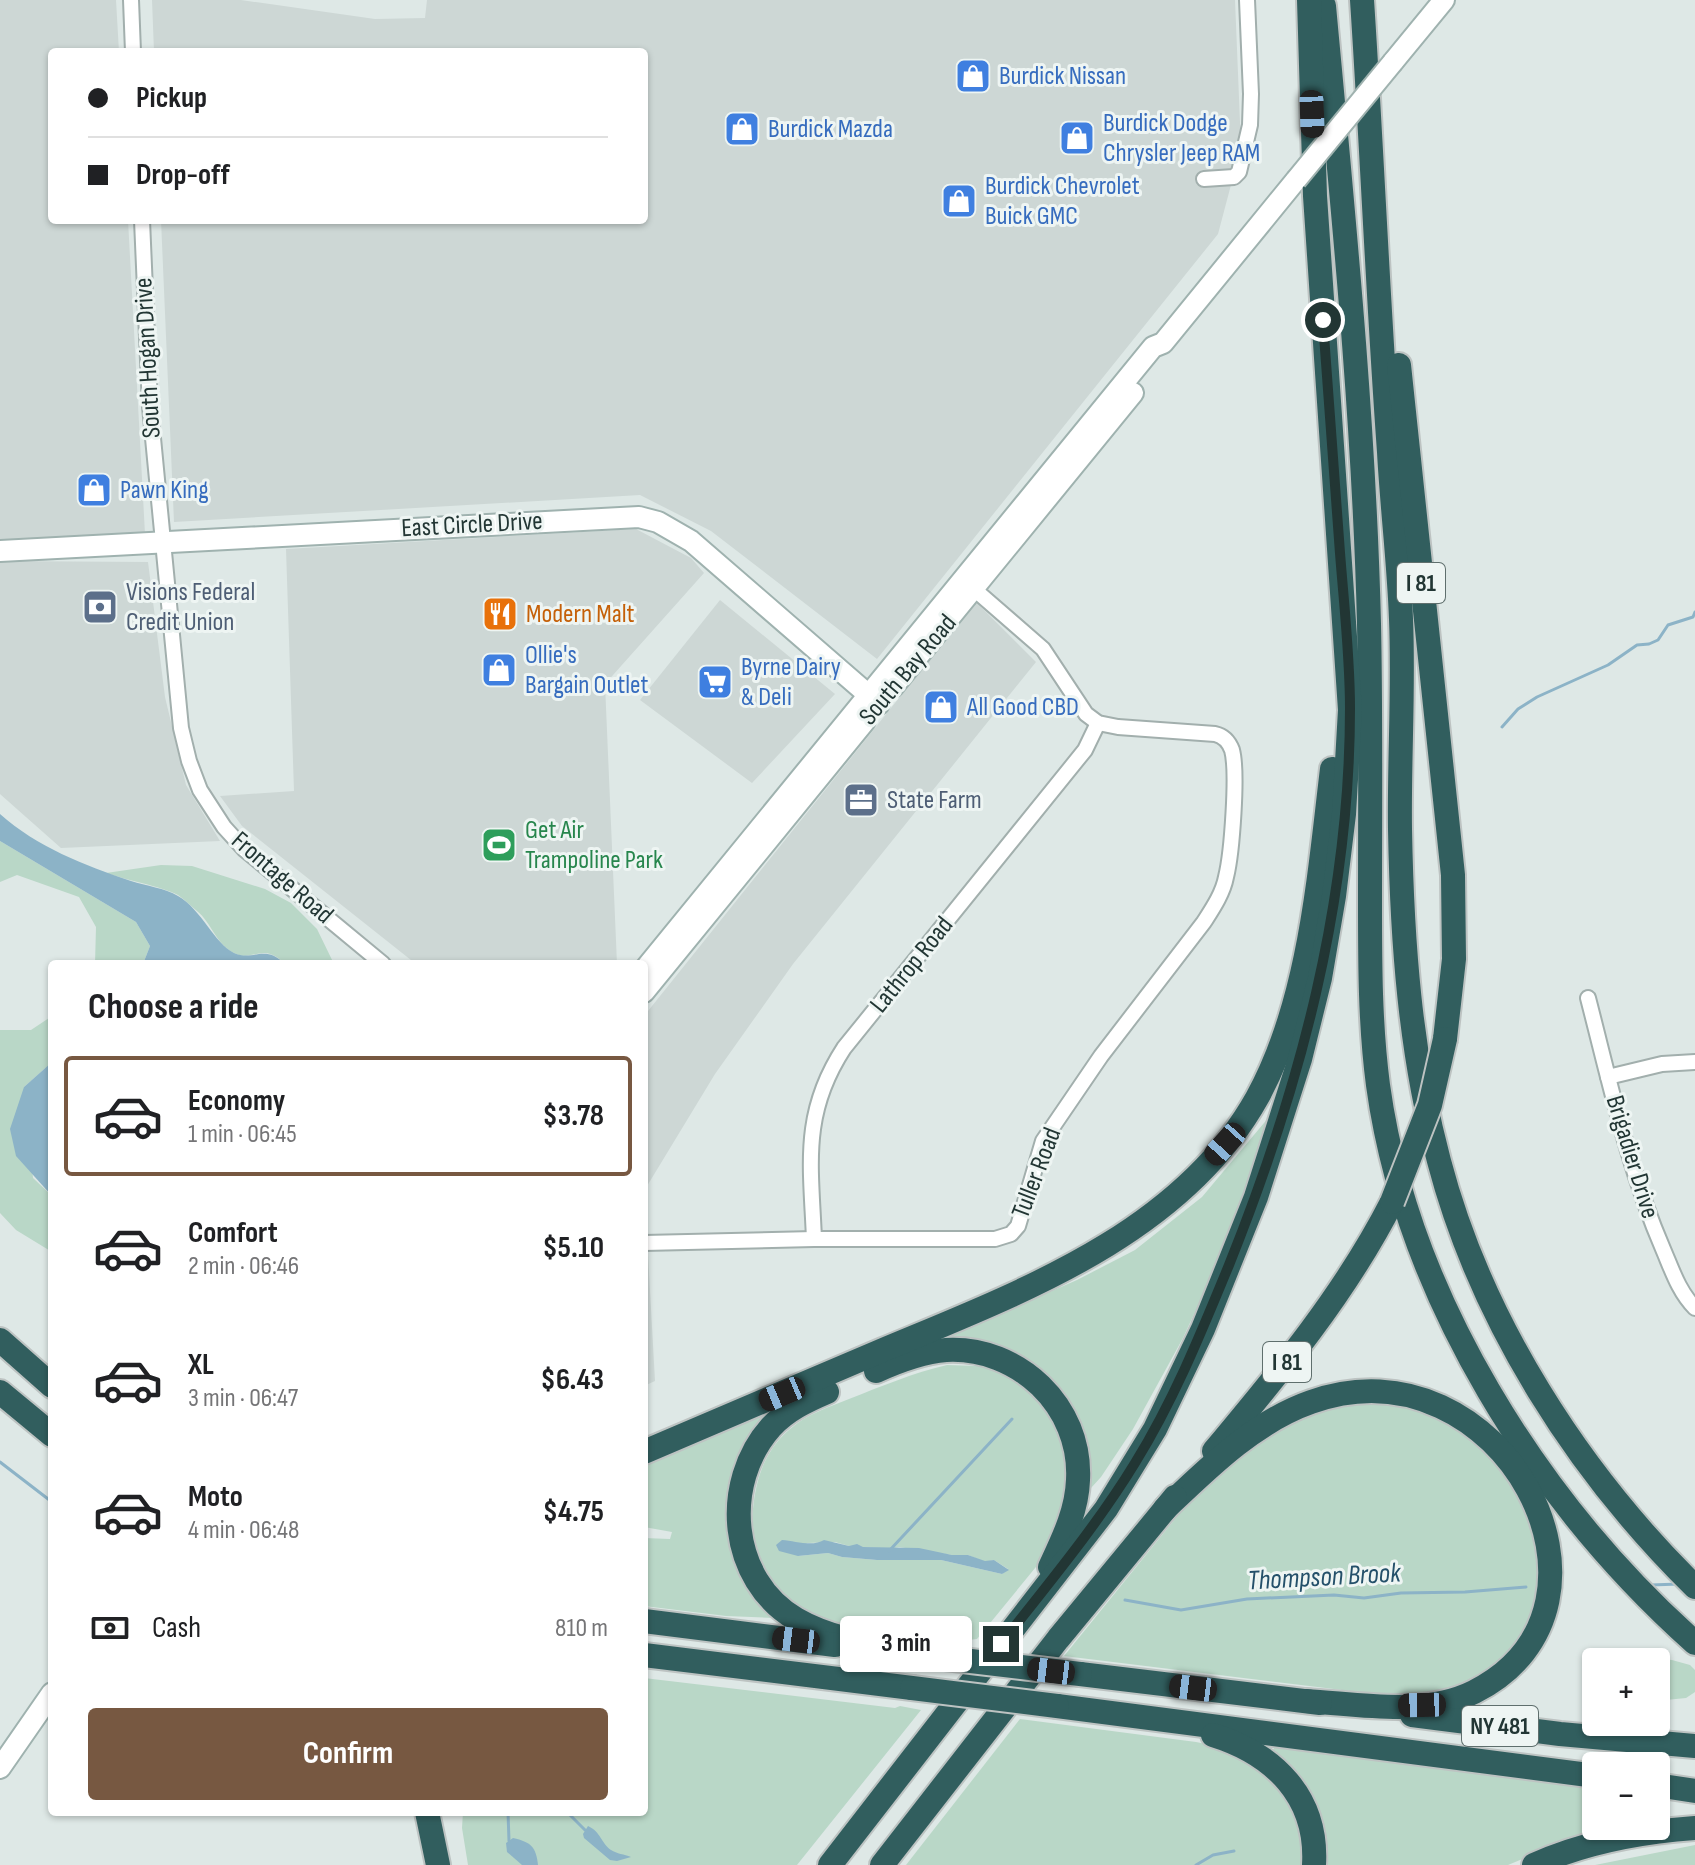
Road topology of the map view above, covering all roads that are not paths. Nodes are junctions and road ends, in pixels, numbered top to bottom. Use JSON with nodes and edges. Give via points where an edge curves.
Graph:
{"nodes":[{"id":1,"x":131,"y":0,"type":"edge"},
{"id":2,"x":1247,"y":0,"type":"edge"},
{"id":3,"x":1309,"y":0,"type":"edge"},
{"id":4,"x":1323,"y":0,"type":"edge"},
{"id":5,"x":1362,"y":0,"type":"edge"},
{"id":6,"x":1444,"y":0,"type":"edge"},
{"id":7,"x":133,"y":48,"type":"edge"},
{"id":8,"x":1370,"y":128,"type":"junction"},
{"id":9,"x":1204,"y":179,"type":"dead end"},
{"id":10,"x":142,"y":224,"type":"edge"},
{"id":11,"x":1163,"y":343,"type":"junction"},
{"id":12,"x":161,"y":543,"type":"junction"},
{"id":13,"x":0,"y":551,"type":"edge"},
{"id":14,"x":974,"y":589,"type":"junction"},
{"id":15,"x":1348,"y":648,"type":"junction"},
{"id":16,"x":874,"y":699,"type":"junction"},
{"id":17,"x":1098,"y":723,"type":"junction"},
{"id":18,"x":378,"y":960,"type":"edge"},
{"id":19,"x":648,"y":965,"type":"edge"},
{"id":20,"x":648,"y":987,"type":"edge"},
{"id":21,"x":1588,"y":998,"type":"dead end"},
{"id":22,"x":1695,"y":1062,"type":"edge"},
{"id":23,"x":1608,"y":1077,"type":"junction"},
{"id":24,"x":814,"y":1239,"type":"junction"},
{"id":25,"x":648,"y":1243,"type":"edge"},
{"id":26,"x":1695,"y":1308,"type":"edge"},
{"id":27,"x":0,"y":1340,"type":"edge"},
{"id":28,"x":48,"y":1382,"type":"edge"},
{"id":29,"x":0,"y":1392,"type":"edge"},
{"id":30,"x":48,"y":1432,"type":"edge"},
{"id":31,"x":648,"y":1450,"type":"edge"},
{"id":32,"x":1165,"y":1509,"type":"junction"},
{"id":33,"x":1695,"y":1587,"type":"edge"},
{"id":34,"x":1019,"y":1620,"type":"junction"},
{"id":35,"x":648,"y":1621,"type":"edge"},
{"id":36,"x":1695,"y":1643,"type":"edge"},
{"id":37,"x":648,"y":1655,"type":"edge"},
{"id":38,"x":937,"y":1657,"type":"junction"},
{"id":39,"x":48,"y":1698,"type":"edge"},
{"id":40,"x":1306,"y":1701,"type":"junction"},
{"id":41,"x":1141,"y":1715,"type":"junction"},
{"id":42,"x":48,"y":1718,"type":"edge"},
{"id":43,"x":1695,"y":1746,"type":"edge"},
{"id":44,"x":7,"y":1754,"type":"edge"},
{"id":45,"x":1582,"y":1774,"type":"edge"},
{"id":46,"x":1670,"y":1787,"type":"edge"},
{"id":47,"x":1695,"y":1791,"type":"edge"},
{"id":48,"x":428,"y":1816,"type":"edge"},
{"id":49,"x":1695,"y":1828,"type":"edge"},
{"id":50,"x":889,"y":1858,"type":"edge"},
{"id":51,"x":438,"y":1865,"type":"edge"},
{"id":52,"x":830,"y":1865,"type":"edge"},
{"id":53,"x":1314,"y":1865,"type":"edge"},
{"id":54,"x":1534,"y":1865,"type":"edge"}],
"edges":[{"from":1,"to":7,"type":"street"},
{"from":2,"to":9,"type":"street","via":[[1250,125],[1239,172]]},
{"from":3,"to":15,"type":"highway","via":[[1325,367]]},
{"from":4,"to":36,"type":"highway","via":[[1367,556],[1370,985],[1381,1102],[1424,1256],[1497,1403],[1562,1500],[1606,1554]]},
{"from":5,"to":8,"type":"highway","number":"I 81"},
{"from":6,"to":11,"type":"street","name":"South Bay Road","bridge":true},
{"from":8,"to":32,"type":"highway","number":"I 81","bridge":true,"via":[[1453,875],[1455,949],[1445,1039],[1430,1105],[1392,1202],[1360,1260],[1319,1321]]},
{"from":8,"to":33,"type":"highway","via":[[1401,618],[1404,924],[1412,1027],[1425,1103],[1447,1192],[1470,1252],[1534,1384],[1582,1456]]},
{"from":10,"to":12,"type":"street","name":"South Hogan Drive"},
{"from":11,"to":14,"type":"street","name":"South Bay Road","via":[[1161,357]]},
{"from":11,"to":16,"type":"street","name":"South Bay Road","via":[[1153,347]]},
{"from":12,"to":13,"type":"street","name":"East Circle Drive"},
{"from":12,"to":16,"type":"street","name":"East Circle Drive","via":[[639,517],[691,541]]},
{"from":12,"to":18,"type":"street","name":"Frontage Road","via":[[181,728],[200,790],[244,849]]},
{"from":14,"to":16,"type":"street","name":"South Bay Road"},
{"from":14,"to":17,"type":"street","via":[[1043,649],[1086,714]]},
{"from":15,"to":31,"type":"highway","via":[[1321,863],[1299,978],[1270,1070],[1225,1144],[1161,1207],[1075,1262],[959,1318]]},
{"from":15,"to":34,"type":"highway","via":[[1348,772],[1334,896],[1311,1019],[1273,1149],[1203,1329],[1155,1429],[1106,1509]]},
{"from":16,"to":19,"type":"street","name":"South Bay Road"},
{"from":16,"to":20,"type":"street","name":"South Bay Road"},
{"from":17,"to":24,"type":"street","name":"Lathrop Road","via":[[1085,750],[831,1069],[812,1123]]},
{"from":17,"to":24,"type":"street","name":"Tuller Road","via":[[1222,735],[1234,758],[1231,842],[1217,900],[1043,1141],[1018,1226],[1011,1234],[995,1239]]},
{"from":21,"to":23,"type":"street","name":"Brigadier Drive"},
{"from":22,"to":23,"type":"street"},
{"from":23,"to":26,"type":"street","name":"Brigadier Drive","via":[[1651,1220],[1677,1281]]},
{"from":24,"to":25,"type":"street","name":"Tuller Road"},
{"from":27,"to":28,"type":"highway"},
{"from":29,"to":30,"type":"highway"},
{"from":32,"to":40,"type":"highway","via":[[1272,1422],[1312,1402],[1347,1393],[1401,1394],[1439,1405],[1481,1430],[1512,1461],[1538,1510],[1549,1566],[1543,1613],[1517,1657],[1483,1687],[1437,1703]]},
{"from":32,"to":50,"type":"highway","number":"I 81"},
{"from":34,"to":38,"type":"highway","via":[[1069,1524],[1078,1481],[1074,1441],[1047,1391],[1001,1359],[944,1350],[899,1361],[798,1405],[771,1427],[745,1469],[739,1528],[752,1570],[770,1597],[796,1619],[836,1634]]},
{"from":34,"to":52,"type":"highway"},
{"from":35,"to":38,"type":"highway","number":"NY 481"},
{"from":37,"to":41,"type":"highway","number":"NY 481","bridge":true},
{"from":38,"to":40,"type":"highway","number":"NY 481","bridge":true},
{"from":39,"to":44,"type":"street"},
{"from":40,"to":43,"type":"highway","number":"NY 481"},
{"from":41,"to":45,"type":"highway","number":"NY 481"},
{"from":41,"to":53,"type":"highway","via":[[1226,1739],[1265,1759],[1284,1776],[1305,1809]]},
{"from":42,"to":44,"type":"street"},
{"from":46,"to":47,"type":"highway"},
{"from":48,"to":51,"type":"highway"},
{"from":49,"to":54,"type":"highway","via":[[1616,1838]]}]}
